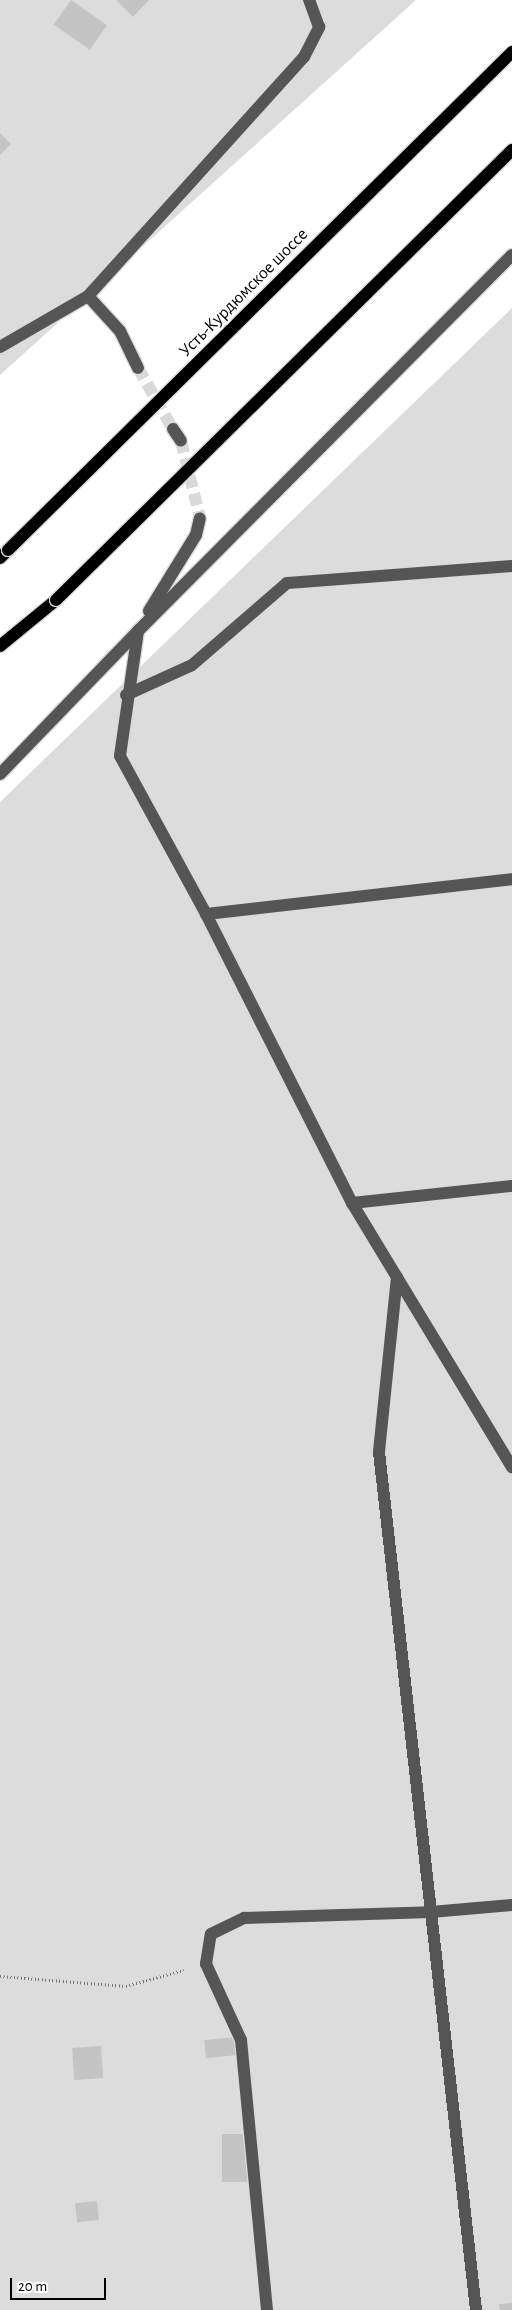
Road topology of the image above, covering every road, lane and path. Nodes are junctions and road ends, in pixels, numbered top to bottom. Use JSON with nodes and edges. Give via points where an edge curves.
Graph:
{"nodes":[{"id":1,"x":309,"y":0,"type":"edge"},
{"id":2,"x":512,"y":52,"type":"edge"},
{"id":3,"x":512,"y":150,"type":"edge"},
{"id":4,"x":512,"y":255,"type":"edge"},
{"id":5,"x":88,"y":296,"type":"junction"},
{"id":6,"x":0,"y":346,"type":"edge"},
{"id":7,"x":138,"y":368,"type":"tunnel mouth"},
{"id":8,"x":173,"y":429,"type":"tunnel mouth"},
{"id":9,"x":180,"y":441,"type":"tunnel mouth"},
{"id":10,"x":200,"y":518,"type":"tunnel mouth"},
{"id":11,"x":4,"y":554,"type":"edge"},
{"id":12,"x":512,"y":566,"type":"edge"},
{"id":13,"x":138,"y":630,"type":"junction"},
{"id":14,"x":0,"y":646,"type":"edge"},
{"id":15,"x":126,"y":695,"type":"junction"},
{"id":16,"x":0,"y":774,"type":"edge"},
{"id":17,"x":512,"y":879,"type":"edge"},
{"id":18,"x":206,"y":914,"type":"junction"},
{"id":19,"x":512,"y":1186,"type":"edge"},
{"id":20,"x":352,"y":1203,"type":"junction"},
{"id":21,"x":396,"y":1276,"type":"junction"},
{"id":22,"x":512,"y":1467,"type":"edge"},
{"id":23,"x":512,"y":1905,"type":"edge"},
{"id":24,"x":431,"y":1912,"type":"junction"},
{"id":25,"x":206,"y":1964,"type":"junction"},
{"id":26,"x":0,"y":1976,"type":"edge"},
{"id":27,"x":267,"y":2310,"type":"edge"},
{"id":28,"x":476,"y":2310,"type":"edge"}],
"edges":[{"from":1,"to":5,"type":"street","via":[[319,27],[304,57]]},
{"from":2,"to":11,"type":"main road","name":"Усть-Курдюмское шоссе","bridge":true},
{"from":3,"to":14,"type":"main road","bridge":true,"via":[[56,600]]},
{"from":4,"to":13,"type":"street"},
{"from":5,"to":6,"type":"street"},
{"from":5,"to":7,"type":"street","via":[[120,331]]},
{"from":8,"to":9,"type":"street"},
{"from":10,"to":13,"type":"street","via":[[196,535]]},
{"from":12,"to":15,"type":"street","via":[[287,583],[192,666]]},
{"from":13,"to":15,"type":"street"},
{"from":13,"to":16,"type":"street"},
{"from":15,"to":18,"type":"street","via":[[120,756]]},
{"from":17,"to":18,"type":"street"},
{"from":18,"to":20,"type":"street"},
{"from":19,"to":20,"type":"street"},
{"from":20,"to":21,"type":"street"},
{"from":21,"to":22,"type":"street"},
{"from":21,"to":24,"type":"street","via":[[378,1452]]},
{"from":23,"to":24,"type":"street"},
{"from":24,"to":25,"type":"street","via":[[244,1918],[211,1934]]},
{"from":24,"to":28,"type":"street"},
{"from":25,"to":26,"type":"path","via":[[126,1986]]},
{"from":25,"to":27,"type":"street","via":[[241,2040]]}]}
